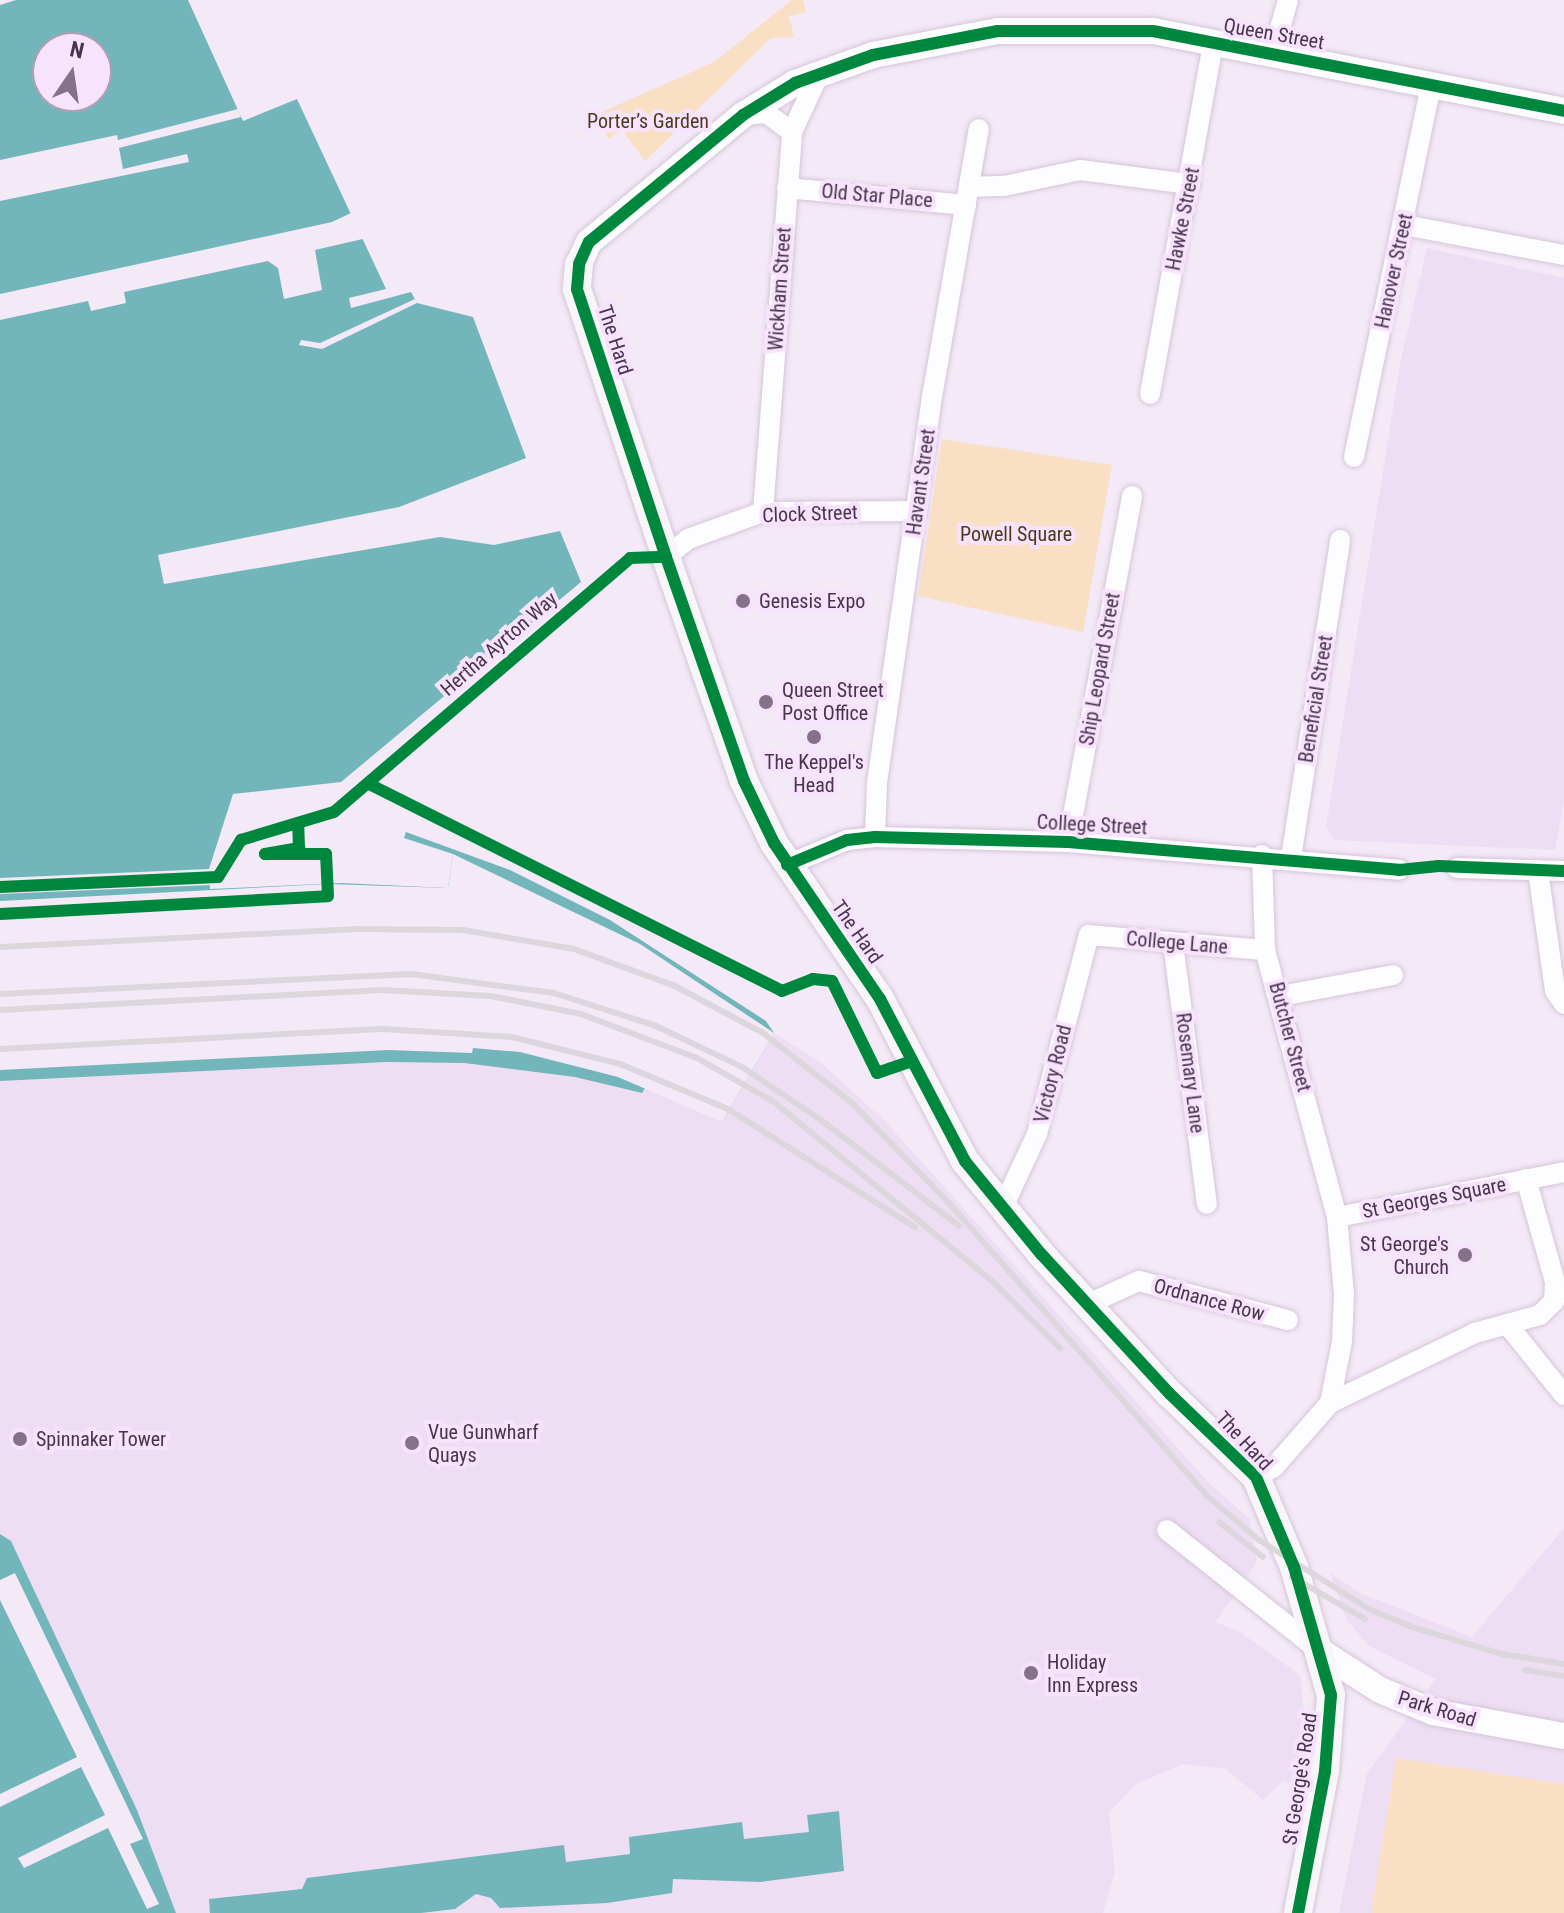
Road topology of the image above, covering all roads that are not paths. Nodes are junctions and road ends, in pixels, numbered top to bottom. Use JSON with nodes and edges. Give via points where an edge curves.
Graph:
{"nodes":[{"id":1,"x":1288,"y":0,"type":"edge"},
{"id":2,"x":1213,"y":43,"type":"junction"},
{"id":3,"x":1273,"y":53,"type":"junction"},
{"id":4,"x":820,"y":72,"type":"junction"},
{"id":5,"x":1431,"y":85,"type":"junction"},
{"id":6,"x":1564,"y":111,"type":"edge"},
{"id":7,"x":743,"y":115,"type":"junction"},
{"id":8,"x":979,"y":129,"type":"dead end"},
{"id":9,"x":792,"y":132,"type":"junction"},
{"id":10,"x":673,"y":171,"type":"joint"},
{"id":11,"x":1190,"y":184,"type":"junction"},
{"id":12,"x":787,"y":188,"type":"junction"},
{"id":13,"x":968,"y":196,"type":"junction"},
{"id":14,"x":1404,"y":225,"type":"junction"},
{"id":15,"x":1564,"y":255,"type":"edge"},
{"id":16,"x":579,"y":264,"type":"joint"},
{"id":17,"x":1150,"y":394,"type":"dead end"},
{"id":18,"x":1354,"y":457,"type":"dead end"},
{"id":19,"x":1132,"y":496,"type":"dead end"},
{"id":20,"x":917,"y":511,"type":"junction"},
{"id":21,"x":763,"y":512,"type":"junction"},
{"id":22,"x":1340,"y":540,"type":"dead end"},
{"id":23,"x":666,"y":557,"type":"junction"},
{"id":24,"x":875,"y":837,"type":"junction"},
{"id":25,"x":1068,"y":842,"type":"junction"},
{"id":26,"x":1262,"y":855,"type":"junction"},
{"id":27,"x":1291,"y":858,"type":"junction"},
{"id":28,"x":787,"y":865,"type":"junction"},
{"id":29,"x":1457,"y":868,"type":"dead end"},
{"id":30,"x":1399,"y":870,"type":"dead end"},
{"id":31,"x":1538,"y":871,"type":"junction"},
{"id":32,"x":1564,"y":871,"type":"edge"},
{"id":33,"x":1089,"y":935,"type":"joint"},
{"id":34,"x":1173,"y":943,"type":"junction"},
{"id":35,"x":1265,"y":950,"type":"junction"},
{"id":36,"x":1393,"y":975,"type":"dead end"},
{"id":37,"x":1280,"y":996,"type":"junction"},
{"id":38,"x":1564,"y":1004,"type":"edge"},
{"id":39,"x":1564,"y":1172,"type":"edge"},
{"id":40,"x":1526,"y":1179,"type":"junction"},
{"id":41,"x":1207,"y":1204,"type":"dead end"},
{"id":42,"x":1003,"y":1207,"type":"junction"},
{"id":43,"x":1337,"y":1217,"type":"junction"},
{"id":44,"x":1088,"y":1304,"type":"junction"},
{"id":45,"x":1288,"y":1320,"type":"dead end"},
{"id":46,"x":1507,"y":1324,"type":"junction"},
{"id":47,"x":1564,"y":1395,"type":"edge"},
{"id":48,"x":1330,"y":1403,"type":"junction"},
{"id":49,"x":1256,"y":1477,"type":"junction"},
{"id":50,"x":1167,"y":1530,"type":"dead end"},
{"id":51,"x":1321,"y":1652,"type":"junction"},
{"id":52,"x":1564,"y":1736,"type":"edge"},
{"id":53,"x":1298,"y":1913,"type":"edge"}],
"edges":[{"from":1,"to":3,"type":"street"},
{"from":2,"to":3,"type":"street","name":"Queen Street"},
{"from":2,"to":4,"type":"street","name":"Queen Street","via":[[1153,31],[998,31],[913,45]]},
{"from":2,"to":11,"type":"street","name":"Hawke Street"},
{"from":3,"to":5,"type":"street","name":"Queen Street"},
{"from":4,"to":7,"type":"street","name":"Queen Street"},
{"from":4,"to":9,"type":"street","name":"Wickham Street"},
{"from":5,"to":6,"type":"street","name":"Queen Street"},
{"from":5,"to":14,"type":"street","name":"Hanover Street"},
{"from":7,"to":9,"type":"street","via":[[766,113]]},
{"from":7,"to":10,"type":"street","name":"Queen Street"},
{"from":8,"to":13,"type":"street","name":"Havant Street"},
{"from":9,"to":12,"type":"street","name":"Wickham Street"},
{"from":10,"to":16,"type":"street","name":"The Hard","via":[[589,242]]},
{"from":11,"to":13,"type":"street","name":"Old Star Place","via":[[1080,170]]},
{"from":11,"to":17,"type":"street","name":"Hawke Street"},
{"from":12,"to":13,"type":"street","name":"Old Star Place"},
{"from":12,"to":21,"type":"street","name":"Wickham Street"},
{"from":13,"to":20,"type":"street","name":"Havant Street"},
{"from":14,"to":15,"type":"street"},
{"from":14,"to":18,"type":"street","name":"Hanover Street"},
{"from":16,"to":23,"type":"main road","name":"The Hard","via":[[577,289]]},
{"from":19,"to":25,"type":"street","name":"Ship Leopard Street"},
{"from":20,"to":21,"type":"street","name":"Clock Street"},
{"from":20,"to":24,"type":"street","name":"Havant Street","via":[[877,783]]},
{"from":21,"to":23,"type":"street","name":"Clock Street","via":[[688,539]]},
{"from":22,"to":27,"type":"street","name":"Beneficial Street"},
{"from":23,"to":28,"type":"main road","name":"The Hard","via":[[744,781]]},
{"from":24,"to":25,"type":"street","name":"College Street"},
{"from":24,"to":28,"type":"street","name":"College Street","via":[[847,840]]},
{"from":25,"to":26,"type":"street","name":"College Street"},
{"from":26,"to":27,"type":"street","name":"College Street"},
{"from":26,"to":35,"type":"street","name":"Butcher Street"},
{"from":27,"to":30,"type":"street","name":"College Street"},
{"from":28,"to":42,"type":"main road","name":"The Hard","via":[[880,999],[941,1123]]},
{"from":29,"to":31,"type":"street"},
{"from":31,"to":32,"type":"street"},
{"from":31,"to":38,"type":"street","via":[[1555,991]]},
{"from":33,"to":34,"type":"street","name":"College Lane"},
{"from":33,"to":42,"type":"street","name":"Victory Road","via":[[1037,1134]]},
{"from":34,"to":35,"type":"street","name":"College Lane"},
{"from":34,"to":41,"type":"street","name":"Rosemary Lane"},
{"from":35,"to":37,"type":"street","name":"Butcher Street"},
{"from":36,"to":37,"type":"street"},
{"from":37,"to":43,"type":"street","name":"Butcher Street"},
{"from":39,"to":40,"type":"street","name":"St Georges Square"},
{"from":40,"to":43,"type":"street","name":"St Georges Square"},
{"from":40,"to":46,"type":"street","name":"St Georges Square","via":[[1555,1282],[1554,1301],[1540,1315]]},
{"from":42,"to":44,"type":"main road","name":"The Hard"},
{"from":43,"to":48,"type":"street","name":"St Georges Square","via":[[1344,1294],[1342,1342]]},
{"from":44,"to":45,"type":"street","name":"Ordnance Row","via":[[1139,1281]]},
{"from":44,"to":49,"type":"main road","name":"The Hard"},
{"from":46,"to":47,"type":"street"},
{"from":46,"to":48,"type":"street","name":"St Georges Square","via":[[1394,1368]]},
{"from":48,"to":49,"type":"street","name":"St Georges Square","via":[[1274,1467]]},
{"from":49,"to":51,"type":"main road","name":"The Hard","via":[[1294,1567]]},
{"from":50,"to":51,"type":"street"},
{"from":51,"to":52,"type":"street","name":"Park Road","via":[[1359,1679],[1433,1712]]},
{"from":51,"to":53,"type":"main road","name":"St George's Road","via":[[1331,1714]]}]}
